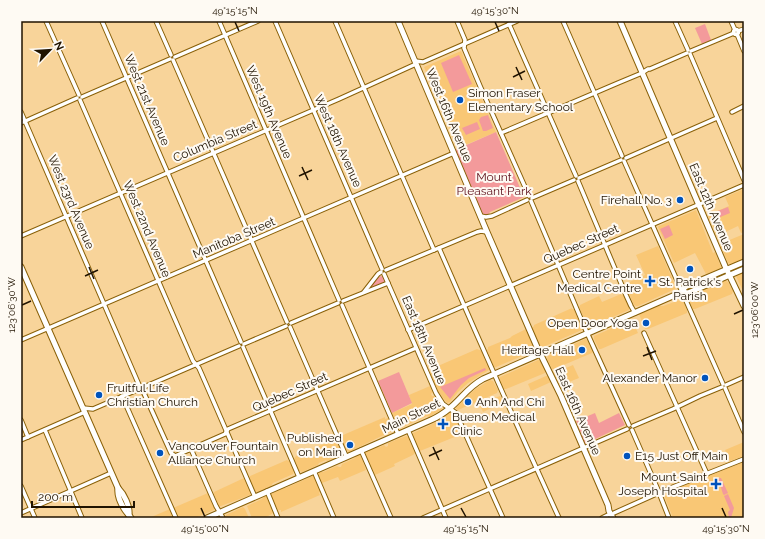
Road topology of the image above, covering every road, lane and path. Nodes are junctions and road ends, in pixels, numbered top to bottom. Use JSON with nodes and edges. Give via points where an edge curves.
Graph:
{"nodes":[{"id":1,"x":46,"y":21,"type":"edge"},
{"id":2,"x":102,"y":21,"type":"edge"},
{"id":3,"x":156,"y":21,"type":"edge"},
{"id":4,"x":219,"y":21,"type":"edge"},
{"id":5,"x":258,"y":21,"type":"edge"},
{"id":6,"x":275,"y":21,"type":"edge"},
{"id":7,"x":336,"y":21,"type":"edge"},
{"id":8,"x":398,"y":21,"type":"edge"},
{"id":9,"x":457,"y":21,"type":"edge"},
{"id":10,"x":516,"y":21,"type":"edge"},
{"id":11,"x":564,"y":21,"type":"edge"},
{"id":12,"x":620,"y":21,"type":"edge"},
{"id":13,"x":675,"y":21,"type":"edge"},
{"id":14,"x":731,"y":21,"type":"edge"},
{"id":15,"x":509,"y":24,"type":"junction"},
{"id":16,"x":744,"y":28,"type":"edge"},
{"id":17,"x":736,"y":32,"type":"junction"},
{"id":18,"x":225,"y":35,"type":"junction"},
{"id":19,"x":464,"y":44,"type":"junction"},
{"id":20,"x":744,"y":51,"type":"edge"},
{"id":21,"x":689,"y":52,"type":"junction"},
{"id":22,"x":172,"y":58,"type":"junction"},
{"id":23,"x":418,"y":64,"type":"junction"},
{"id":24,"x":642,"y":73,"type":"junction"},
{"id":25,"x":126,"y":78,"type":"junction"},
{"id":26,"x":365,"y":88,"type":"junction"},
{"id":27,"x":595,"y":93,"type":"junction"},
{"id":28,"x":80,"y":98,"type":"junction"},
{"id":29,"x":744,"y":106,"type":"edge"},
{"id":30,"x":313,"y":110,"type":"junction"},
{"id":31,"x":21,"y":112,"type":"edge"},
{"id":32,"x":732,"y":112,"type":"dead end"},
{"id":33,"x":548,"y":114,"type":"junction"},
{"id":34,"x":717,"y":118,"type":"junction"},
{"id":35,"x":23,"y":122,"type":"edge"},
{"id":36,"x":266,"y":130,"type":"junction"},
{"id":37,"x":501,"y":133,"type":"junction"},
{"id":38,"x":670,"y":138,"type":"junction"},
{"id":39,"x":213,"y":152,"type":"junction"},
{"id":40,"x":454,"y":154,"type":"junction"},
{"id":41,"x":623,"y":159,"type":"junction"},
{"id":42,"x":167,"y":172,"type":"junction"},
{"id":43,"x":403,"y":176,"type":"junction"},
{"id":44,"x":577,"y":179,"type":"junction"},
{"id":45,"x":744,"y":180,"type":"edge"},
{"id":46,"x":744,"y":185,"type":"edge"},
{"id":47,"x":120,"y":193,"type":"junction"},
{"id":48,"x":352,"y":198,"type":"junction"},
{"id":49,"x":530,"y":199,"type":"junction"},
{"id":50,"x":699,"y":204,"type":"junction"},
{"id":51,"x":480,"y":216,"type":"junction"},
{"id":52,"x":66,"y":217,"type":"junction"},
{"id":53,"x":304,"y":218,"type":"junction"},
{"id":54,"x":652,"y":224,"type":"junction"},
{"id":55,"x":487,"y":232,"type":"junction"},
{"id":56,"x":21,"y":236,"type":"edge"},
{"id":57,"x":252,"y":241,"type":"junction"},
{"id":58,"x":605,"y":244,"type":"junction"},
{"id":59,"x":439,"y":248,"type":"junction"},
{"id":60,"x":434,"y":250,"type":"junction"},
{"id":61,"x":206,"y":261,"type":"junction"},
{"id":62,"x":744,"y":262,"type":"edge"},
{"id":63,"x":558,"y":265,"type":"junction"},
{"id":64,"x":21,"y":267,"type":"edge"},
{"id":65,"x":727,"y":269,"type":"junction"},
{"id":66,"x":744,"y":269,"type":"edge"},
{"id":67,"x":383,"y":271,"type":"junction"},
{"id":68,"x":730,"y":275,"type":"junction"},
{"id":69,"x":158,"y":281,"type":"junction"},
{"id":70,"x":388,"y":283,"type":"junction"},
{"id":71,"x":510,"y":286,"type":"junction"},
{"id":72,"x":364,"y":292,"type":"junction"},
{"id":73,"x":682,"y":292,"type":"junction"},
{"id":74,"x":340,"y":302,"type":"junction"},
{"id":75,"x":104,"y":305,"type":"junction"},
{"id":76,"x":464,"y":306,"type":"junction"},
{"id":77,"x":744,"y":306,"type":"edge"},
{"id":78,"x":635,"y":313,"type":"junction"},
{"id":79,"x":288,"y":325,"type":"junction"},
{"id":80,"x":48,"y":329,"type":"junction"},
{"id":81,"x":408,"y":330,"type":"junction"},
{"id":82,"x":644,"y":333,"type":"dead end"},
{"id":83,"x":588,"y":334,"type":"junction"},
{"id":84,"x":21,"y":340,"type":"edge"},
{"id":85,"x":242,"y":345,"type":"junction"},
{"id":86,"x":416,"y":348,"type":"junction"},
{"id":87,"x":540,"y":354,"type":"junction"},
{"id":88,"x":196,"y":364,"type":"junction"},
{"id":89,"x":369,"y":368,"type":"junction"},
{"id":90,"x":494,"y":374,"type":"junction"},
{"id":91,"x":744,"y":377,"type":"edge"},
{"id":92,"x":724,"y":386,"type":"junction"},
{"id":93,"x":141,"y":388,"type":"junction"},
{"id":94,"x":318,"y":390,"type":"junction"},
{"id":95,"x":122,"y":396,"type":"junction"},
{"id":96,"x":677,"y":407,"type":"junction"},
{"id":97,"x":93,"y":408,"type":"junction"},
{"id":98,"x":450,"y":408,"type":"junction"},
{"id":99,"x":271,"y":411,"type":"junction"},
{"id":100,"x":85,"y":412,"type":"junction"},
{"id":101,"x":21,"y":420,"type":"edge"},
{"id":102,"x":630,"y":428,"type":"junction"},
{"id":103,"x":45,"y":430,"type":"junction"},
{"id":104,"x":408,"y":430,"type":"junction"},
{"id":105,"x":227,"y":432,"type":"junction"},
{"id":106,"x":744,"y":432,"type":"edge"},
{"id":107,"x":398,"y":434,"type":"junction"},
{"id":108,"x":28,"y":437,"type":"junction"},
{"id":109,"x":21,"y":440,"type":"edge"},
{"id":110,"x":583,"y":448,"type":"junction"},
{"id":111,"x":191,"y":449,"type":"junction"},
{"id":112,"x":360,"y":450,"type":"junction"},
{"id":113,"x":173,"y":455,"type":"joint"},
{"id":114,"x":346,"y":456,"type":"junction"},
{"id":115,"x":744,"y":459,"type":"edge"},
{"id":116,"x":537,"y":468,"type":"junction"},
{"id":117,"x":314,"y":471,"type":"junction"},
{"id":118,"x":111,"y":473,"type":"junction"},
{"id":119,"x":706,"y":474,"type":"junction"},
{"id":120,"x":299,"y":477,"type":"junction"},
{"id":121,"x":21,"y":486,"type":"edge"},
{"id":122,"x":490,"y":489,"type":"junction"},
{"id":123,"x":71,"y":491,"type":"junction"},
{"id":124,"x":267,"y":491,"type":"junction"},
{"id":125,"x":659,"y":493,"type":"junction"},
{"id":126,"x":255,"y":497,"type":"junction"},
{"id":127,"x":31,"y":508,"type":"junction"},
{"id":128,"x":443,"y":510,"type":"junction"},
{"id":129,"x":219,"y":512,"type":"junction"},
{"id":130,"x":21,"y":513,"type":"edge"},
{"id":131,"x":130,"y":516,"type":"edge"},
{"id":132,"x":613,"y":516,"type":"edge"},
{"id":133,"x":35,"y":518,"type":"edge"},
{"id":134,"x":82,"y":518,"type":"edge"},
{"id":135,"x":176,"y":518,"type":"edge"},
{"id":136,"x":207,"y":518,"type":"edge"},
{"id":137,"x":223,"y":518,"type":"edge"},
{"id":138,"x":278,"y":518,"type":"edge"},
{"id":139,"x":334,"y":518,"type":"edge"},
{"id":140,"x":390,"y":518,"type":"edge"},
{"id":141,"x":423,"y":518,"type":"edge"},
{"id":142,"x":446,"y":518,"type":"edge"},
{"id":143,"x":503,"y":518,"type":"edge"},
{"id":144,"x":559,"y":518,"type":"edge"},
{"id":145,"x":602,"y":518,"type":"edge"},
{"id":146,"x":669,"y":518,"type":"edge"}],
"edges":[{"from":1,"to":28,"type":"street","name":"West 22nd Avenue"},
{"from":2,"to":25,"type":"street","name":"West 21st Avenue"},
{"from":3,"to":22,"type":"street"},
{"from":4,"to":18,"type":"street","name":"West 19th Avenue"},
{"from":5,"to":18,"type":"street"},
{"from":6,"to":30,"type":"street","name":"West 18th Avenue"},
{"from":7,"to":26,"type":"street"},
{"from":8,"to":23,"type":"main road","name":"West 16th Avenue"},
{"from":9,"to":19,"type":"street","via":[[465,40]]},
{"from":10,"to":15,"type":"street","name":"Columbia Street"},
{"from":11,"to":27,"type":"street"},
{"from":12,"to":24,"type":"main road","name":"East 12th Avenue"},
{"from":13,"to":21,"type":"street"},
{"from":14,"to":17,"type":"street"},
{"from":15,"to":19,"type":"street","name":"Columbia Street"},
{"from":15,"to":33,"type":"street"},
{"from":16,"to":17,"type":"street"},
{"from":17,"to":20,"type":"street"},
{"from":17,"to":21,"type":"street"},
{"from":18,"to":22,"type":"street"},
{"from":18,"to":36,"type":"street","name":"West 19th Avenue"},
{"from":19,"to":23,"type":"street","name":"Columbia Street"},
{"from":19,"to":37,"type":"street"},
{"from":21,"to":24,"type":"street"},
{"from":21,"to":34,"type":"street"},
{"from":22,"to":25,"type":"street"},
{"from":22,"to":39,"type":"street"},
{"from":23,"to":26,"type":"street","name":"Columbia Street"},
{"from":23,"to":40,"type":"main road","name":"West 16th Avenue"},
{"from":24,"to":27,"type":"street"},
{"from":24,"to":38,"type":"main road","name":"East 12th Avenue"},
{"from":25,"to":28,"type":"street"},
{"from":25,"to":42,"type":"street","name":"West 21st Avenue"},
{"from":26,"to":30,"type":"street","name":"Columbia Street"},
{"from":26,"to":43,"type":"street"},
{"from":27,"to":33,"type":"street"},
{"from":27,"to":41,"type":"street"},
{"from":28,"to":35,"type":"street"},
{"from":28,"to":47,"type":"street","name":"West 22nd Avenue"},
{"from":29,"to":32,"type":"street"},
{"from":30,"to":36,"type":"street","name":"Columbia Street"},
{"from":30,"to":48,"type":"street","name":"West 18th Avenue"},
{"from":31,"to":35,"type":"street","name":"West 23rd Avenue"},
{"from":33,"to":37,"type":"street"},
{"from":33,"to":44,"type":"street"},
{"from":34,"to":38,"type":"street"},
{"from":34,"to":45,"type":"street"},
{"from":35,"to":52,"type":"street","name":"West 23rd Avenue"},
{"from":36,"to":39,"type":"street","name":"Columbia Street"},
{"from":36,"to":53,"type":"street","name":"West 19th Avenue"},
{"from":37,"to":49,"type":"street"},
{"from":38,"to":41,"type":"street"},
{"from":38,"to":50,"type":"main road","name":"East 12th Avenue"},
{"from":39,"to":42,"type":"street","name":"Columbia Street"},
{"from":39,"to":57,"type":"street"},
{"from":40,"to":43,"type":"street","name":"Manitoba Street"},
{"from":40,"to":51,"type":"main road","name":"West 16th Avenue"},
{"from":41,"to":44,"type":"street"},
{"from":41,"to":54,"type":"street"},
{"from":42,"to":47,"type":"street","name":"Columbia Street"},
{"from":42,"to":61,"type":"street","name":"West 21st Avenue"},
{"from":43,"to":48,"type":"street","name":"Manitoba Street"},
{"from":43,"to":60,"type":"street"},
{"from":44,"to":49,"type":"street"},
{"from":44,"to":58,"type":"street"},
{"from":46,"to":50,"type":"street"},
{"from":47,"to":52,"type":"street","name":"Columbia Street"},
{"from":47,"to":69,"type":"street","name":"West 22nd Avenue"},
{"from":48,"to":53,"type":"street","name":"Manitoba Street"},
{"from":48,"to":67,"type":"street","name":"West 18th Avenue"},
{"from":49,"to":51,"type":"street","via":[[492,216]]},
{"from":49,"to":63,"type":"street"},
{"from":50,"to":54,"type":"street","name":"Quebec Street"},
{"from":50,"to":65,"type":"main road","name":"East 12th Avenue"},
{"from":51,"to":55,"type":"main road","name":"East 16th Avenue"},
{"from":52,"to":56,"type":"street","name":"Columbia Street"},
{"from":52,"to":75,"type":"street","name":"West 23rd Avenue"},
{"from":53,"to":57,"type":"street","name":"Manitoba Street"},
{"from":53,"to":74,"type":"street","name":"West 19th Avenue"},
{"from":54,"to":58,"type":"street","name":"Quebec Street"},
{"from":54,"to":73,"type":"street"},
{"from":55,"to":59,"type":"street","via":[[477,232]]},
{"from":55,"to":71,"type":"main road","name":"East 16th Avenue"},
{"from":57,"to":61,"type":"street","name":"Manitoba Street"},
{"from":57,"to":79,"type":"street"},
{"from":58,"to":63,"type":"street","name":"Quebec Street"},
{"from":58,"to":78,"type":"street"},
{"from":59,"to":60,"type":"street"},
{"from":59,"to":76,"type":"street"},
{"from":60,"to":67,"type":"street"},
{"from":61,"to":69,"type":"street","name":"Manitoba Street"},
{"from":61,"to":85,"type":"street","name":"West 21st Avenue"},
{"from":62,"to":65,"type":"main road","name":"Main Street"},
{"from":63,"to":71,"type":"street","name":"Quebec Street"},
{"from":63,"to":83,"type":"street"},
{"from":64,"to":80,"type":"main road"},
{"from":65,"to":68,"type":"main road","name":"East 12th Avenue"},
{"from":65,"to":73,"type":"main road","name":"Main Street","via":[[685,287]]},
{"from":66,"to":68,"type":"main road","name":"Main Street"},
{"from":67,"to":70,"type":"street","name":"East 18th Avenue"},
{"from":67,"to":72,"type":"street"},
{"from":68,"to":73,"type":"main road","name":"Main Street","via":[[688,293]]},
{"from":68,"to":77,"type":"main road","name":"East 12th Avenue"},
{"from":69,"to":75,"type":"street","name":"Manitoba Street"},
{"from":69,"to":88,"type":"street","name":"West 22nd Avenue"},
{"from":70,"to":72,"type":"street"},
{"from":70,"to":81,"type":"street","name":"East 18th Avenue"},
{"from":71,"to":76,"type":"street","name":"Quebec Street"},
{"from":71,"to":87,"type":"main road","name":"East 16th Avenue"},
{"from":72,"to":74,"type":"street"},
{"from":73,"to":78,"type":"main road","name":"Main Street"},
{"from":73,"to":92,"type":"street"},
{"from":74,"to":79,"type":"street"},
{"from":74,"to":89,"type":"street","name":"West 19th Avenue"},
{"from":75,"to":80,"type":"street","name":"Manitoba Street"},
{"from":75,"to":93,"type":"street","name":"West 23rd Avenue"},
{"from":76,"to":81,"type":"street","name":"Quebec Street"},
{"from":76,"to":90,"type":"street"},
{"from":78,"to":83,"type":"main road","name":"Main Street"},
{"from":79,"to":85,"type":"street"},
{"from":79,"to":94,"type":"street"},
{"from":80,"to":84,"type":"street","name":"Manitoba Street"},
{"from":80,"to":100,"type":"main road"},
{"from":81,"to":86,"type":"street","name":"East 18th Avenue"},
{"from":82,"to":96,"type":"street"},
{"from":83,"to":87,"type":"main road","name":"Main Street"},
{"from":83,"to":102,"type":"street"},
{"from":85,"to":88,"type":"street"},
{"from":85,"to":99,"type":"street","name":"West 21st Avenue"},
{"from":86,"to":89,"type":"street","name":"Quebec Street"},
{"from":86,"to":98,"type":"street","name":"East 18th Avenue","via":[[436,393],[443,404]]},
{"from":87,"to":90,"type":"main road","name":"Main Street"},
{"from":87,"to":110,"type":"main road","name":"East 16th Avenue"},
{"from":88,"to":93,"type":"street"},
{"from":88,"to":105,"type":"street","name":"West 22nd Avenue"},
{"from":89,"to":94,"type":"street","name":"Quebec Street"},
{"from":89,"to":107,"type":"street","name":"West 19th Avenue"},
{"from":90,"to":98,"type":"main road","name":"Main Street","via":[[466,390]]},
{"from":90,"to":116,"type":"street"},
{"from":91,"to":92,"type":"street"},
{"from":92,"to":96,"type":"street"},
{"from":92,"to":106,"type":"street"},
{"from":93,"to":95,"type":"street"},
{"from":93,"to":113,"type":"street","name":"West 23rd Avenue"},
{"from":94,"to":99,"type":"street","name":"Quebec Street"},
{"from":94,"to":114,"type":"street"},
{"from":95,"to":97,"type":"street"},
{"from":95,"to":135,"type":"street"},
{"from":96,"to":102,"type":"street"},
{"from":96,"to":119,"type":"street"},
{"from":97,"to":100,"type":"street"},
{"from":97,"to":100,"type":"street"},
{"from":98,"to":104,"type":"main road","name":"Main Street","via":[[436,418]]},
{"from":98,"to":122,"type":"street","name":"East 18th Avenue","via":[[456,413]]},
{"from":99,"to":105,"type":"street","name":"Quebec Street","via":[[228,429]]},
{"from":99,"to":120,"type":"street","name":"West 21st Avenue"},
{"from":100,"to":103,"type":"street"},
{"from":100,"to":118,"type":"main road"},
{"from":101,"to":108,"type":"street"},
{"from":102,"to":110,"type":"street"},
{"from":102,"to":125,"type":"street"},
{"from":103,"to":108,"type":"street"},
{"from":103,"to":123,"type":"street"},
{"from":104,"to":107,"type":"main road","name":"Main Street"},
{"from":104,"to":128,"type":"street"},
{"from":105,"to":111,"type":"street","name":"Quebec Street"},
{"from":105,"to":126,"type":"street","name":"West 22nd Avenue"},
{"from":107,"to":112,"type":"main road","name":"Main Street"},
{"from":108,"to":109,"type":"street"},
{"from":110,"to":116,"type":"street"},
{"from":110,"to":132,"type":"main road","name":"East 16th Avenue"},
{"from":111,"to":113,"type":"street","name":"Quebec Street"},
{"from":111,"to":129,"type":"street"},
{"from":112,"to":114,"type":"main road","name":"Main Street"},
{"from":112,"to":140,"type":"street"},
{"from":114,"to":117,"type":"main road","name":"Main Street"},
{"from":115,"to":119,"type":"street"},
{"from":116,"to":122,"type":"street"},
{"from":116,"to":144,"type":"street"},
{"from":117,"to":120,"type":"main road","name":"Main Street"},
{"from":117,"to":139,"type":"street"},
{"from":118,"to":123,"type":"street"},
{"from":118,"to":131,"type":"main road","via":[[118,488],[117,493]]},
{"from":119,"to":125,"type":"street"},
{"from":120,"to":124,"type":"main road","name":"Main Street"},
{"from":121,"to":127,"type":"street"},
{"from":122,"to":128,"type":"street"},
{"from":122,"to":143,"type":"street","name":"East 18th Avenue"},
{"from":123,"to":127,"type":"street"},
{"from":123,"to":134,"type":"street"},
{"from":124,"to":126,"type":"main road","name":"Main Street"},
{"from":124,"to":138,"type":"street"},
{"from":125,"to":132,"type":"street"},
{"from":125,"to":146,"type":"street"},
{"from":126,"to":129,"type":"main road","name":"Main Street"},
{"from":127,"to":130,"type":"street"},
{"from":127,"to":133,"type":"street"},
{"from":128,"to":141,"type":"street"},
{"from":128,"to":142,"type":"street"},
{"from":129,"to":136,"type":"main road","name":"Main Street"},
{"from":129,"to":137,"type":"street"},
{"from":132,"to":145,"type":"street"}]}
